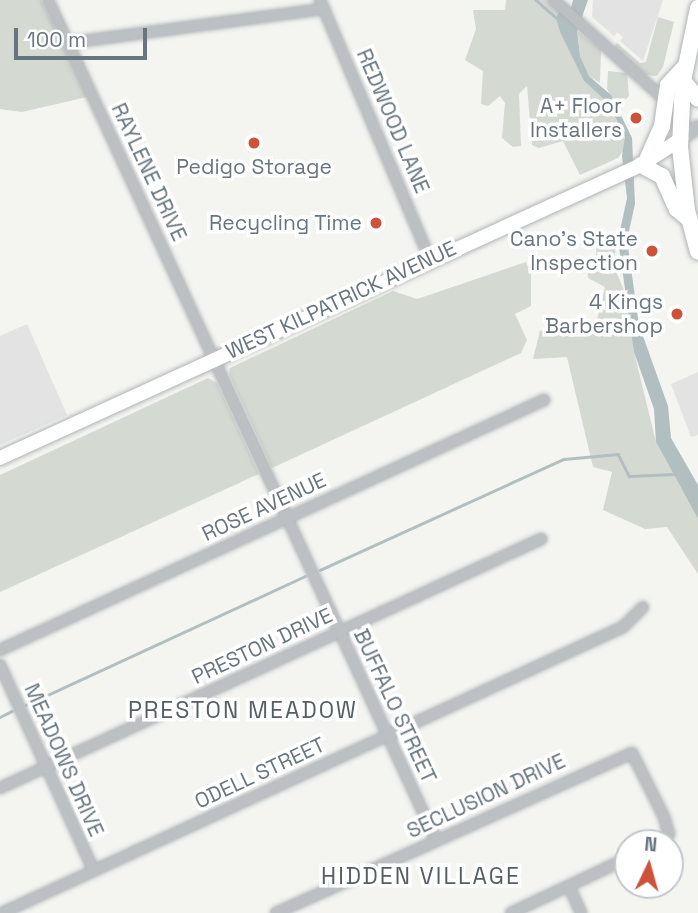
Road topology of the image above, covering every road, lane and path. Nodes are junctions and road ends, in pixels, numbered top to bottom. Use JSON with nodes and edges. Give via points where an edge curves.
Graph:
{"nodes":[{"id":1,"x":48,"y":0,"type":"edge"},
{"id":2,"x":554,"y":0,"type":"edge"},
{"id":3,"x":322,"y":5,"type":"edge"},
{"id":4,"x":698,"y":8,"type":"edge"},
{"id":5,"x":68,"y":43,"type":"junction"},
{"id":6,"x":684,"y":74,"type":"junction"},
{"id":7,"x":698,"y":99,"type":"edge"},
{"id":8,"x":666,"y":101,"type":"junction"},
{"id":9,"x":698,"y":127,"type":"edge"},
{"id":10,"x":681,"y":139,"type":"junction"},
{"id":11,"x":644,"y":164,"type":"junction"},
{"id":12,"x":689,"y":219,"type":"junction"},
{"id":13,"x":698,"y":252,"type":"edge"},
{"id":14,"x":430,"y":259,"type":"junction"},
{"id":15,"x":215,"y":359,"type":"junction"},
{"id":16,"x":544,"y":400,"type":"dead end"},
{"id":17,"x":0,"y":458,"type":"edge"},
{"id":18,"x":288,"y":518,"type":"junction"},
{"id":19,"x":541,"y":539,"type":"dead end"},
{"id":20,"x":643,"y":607,"type":"dead end"},
{"id":21,"x":339,"y":631,"type":"junction"},
{"id":22,"x":0,"y":650,"type":"edge"},
{"id":23,"x":0,"y":665,"type":"edge"},
{"id":24,"x":386,"y":736,"type":"junction"},
{"id":25,"x":46,"y":766,"type":"junction"},
{"id":26,"x":0,"y":788,"type":"edge"},
{"id":27,"x":667,"y":829,"type":"edge"},
{"id":28,"x":436,"y":840,"type":"junction"},
{"id":29,"x":614,"y":865,"type":"edge"},
{"id":30,"x":94,"y":871,"type":"junction"},
{"id":31,"x":569,"y":886,"type":"junction"},
{"id":32,"x":2,"y":913,"type":"edge"},
{"id":33,"x":276,"y":913,"type":"edge"},
{"id":34,"x":511,"y":913,"type":"edge"},
{"id":35,"x":581,"y":913,"type":"edge"}],
"edges":[{"from":1,"to":5,"type":"street","name":"RAYLENE DRIVE"},
{"from":2,"to":8,"type":"street"},
{"from":3,"to":5,"type":"street"},
{"from":3,"to":14,"type":"street","name":"REDWOOD LANE"},
{"from":4,"to":6,"type":"main road"},
{"from":5,"to":15,"type":"street","name":"RAYLENE DRIVE"},
{"from":6,"to":7,"type":"main road"},
{"from":6,"to":8,"type":"main road","via":[[668,85]]},
{"from":6,"to":10,"type":"main road"},
{"from":8,"to":11,"type":"main road","via":[[661,131]]},
{"from":9,"to":10,"type":"street"},
{"from":10,"to":11,"type":"main road","name":"WEST KILPATRICK AVENUE"},
{"from":10,"to":12,"type":"main road"},
{"from":11,"to":12,"type":"main road","via":[[662,176],[677,209]]},
{"from":11,"to":14,"type":"main road","name":"WEST KILPATRICK AVENUE"},
{"from":12,"to":13,"type":"main road"},
{"from":14,"to":15,"type":"main road","name":"WEST KILPATRICK AVENUE"},
{"from":15,"to":17,"type":"main road","name":"WEST KILPATRICK AVENUE"},
{"from":15,"to":18,"type":"street","name":"BUFFALO STREET"},
{"from":16,"to":18,"type":"street","name":"ROSE AVENUE"},
{"from":18,"to":21,"type":"street","name":"BUFFALO STREET"},
{"from":18,"to":22,"type":"street","name":"ROSE AVENUE"},
{"from":19,"to":21,"type":"street","name":"PRESTON DRIVE"},
{"from":20,"to":24,"type":"street","name":"ODELL STREET","via":[[623,627]]},
{"from":21,"to":24,"type":"street","name":"BUFFALO STREET"},
{"from":21,"to":25,"type":"street","name":"PRESTON DRIVE"},
{"from":23,"to":25,"type":"street","name":"MEADOWS DRIVE"},
{"from":24,"to":28,"type":"street","name":"BUFFALO STREET"},
{"from":24,"to":30,"type":"street","name":"ODELL STREET"},
{"from":25,"to":26,"type":"street","name":"PRESTON DRIVE"},
{"from":25,"to":30,"type":"street","name":"MEADOWS DRIVE"},
{"from":27,"to":28,"type":"street","name":"SECLUSION DRIVE","via":[[632,753]]},
{"from":28,"to":33,"type":"street","name":"SECLUSION DRIVE"},
{"from":29,"to":31,"type":"street"},
{"from":30,"to":32,"type":"street","name":"ODELL STREET"},
{"from":31,"to":34,"type":"street"},
{"from":31,"to":35,"type":"street"}]}
